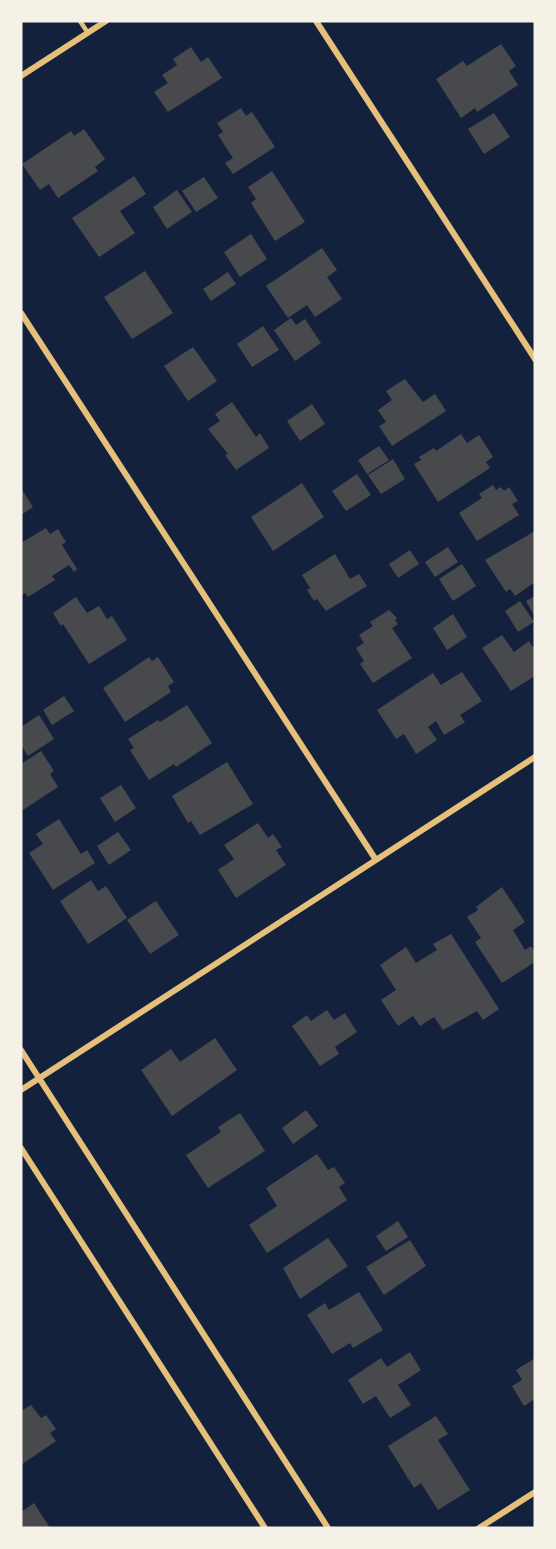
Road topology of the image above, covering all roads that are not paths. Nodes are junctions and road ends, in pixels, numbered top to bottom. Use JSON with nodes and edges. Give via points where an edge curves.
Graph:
{"nodes":[{"id":1,"x":80,"y":21,"type":"edge"},
{"id":2,"x":106,"y":21,"type":"edge"},
{"id":3,"x":316,"y":21,"type":"edge"},
{"id":4,"x":88,"y":33,"type":"junction"},
{"id":5,"x":21,"y":76,"type":"edge"},
{"id":6,"x":21,"y":313,"type":"edge"},
{"id":7,"x":535,"y":359,"type":"edge"},
{"id":8,"x":535,"y":757,"type":"edge"},
{"id":9,"x":376,"y":860,"type":"junction"},
{"id":10,"x":21,"y":1050,"type":"edge"},
{"id":11,"x":39,"y":1078,"type":"junction"},
{"id":12,"x":21,"y":1090,"type":"edge"},
{"id":13,"x":21,"y":1148,"type":"edge"},
{"id":14,"x":535,"y":1492,"type":"edge"},
{"id":15,"x":265,"y":1528,"type":"edge"},
{"id":16,"x":328,"y":1528,"type":"edge"},
{"id":17,"x":479,"y":1528,"type":"edge"}],
"edges":[{"from":1,"to":4,"type":"lane"},
{"from":2,"to":4,"type":"street"},
{"from":3,"to":7,"type":"street"},
{"from":4,"to":5,"type":"street"},
{"from":6,"to":9,"type":"street"},
{"from":8,"to":9,"type":"street"},
{"from":9,"to":11,"type":"street"},
{"from":10,"to":11,"type":"street"},
{"from":11,"to":12,"type":"street"},
{"from":11,"to":16,"type":"street"},
{"from":13,"to":15,"type":"street"},
{"from":14,"to":17,"type":"street"}]}
